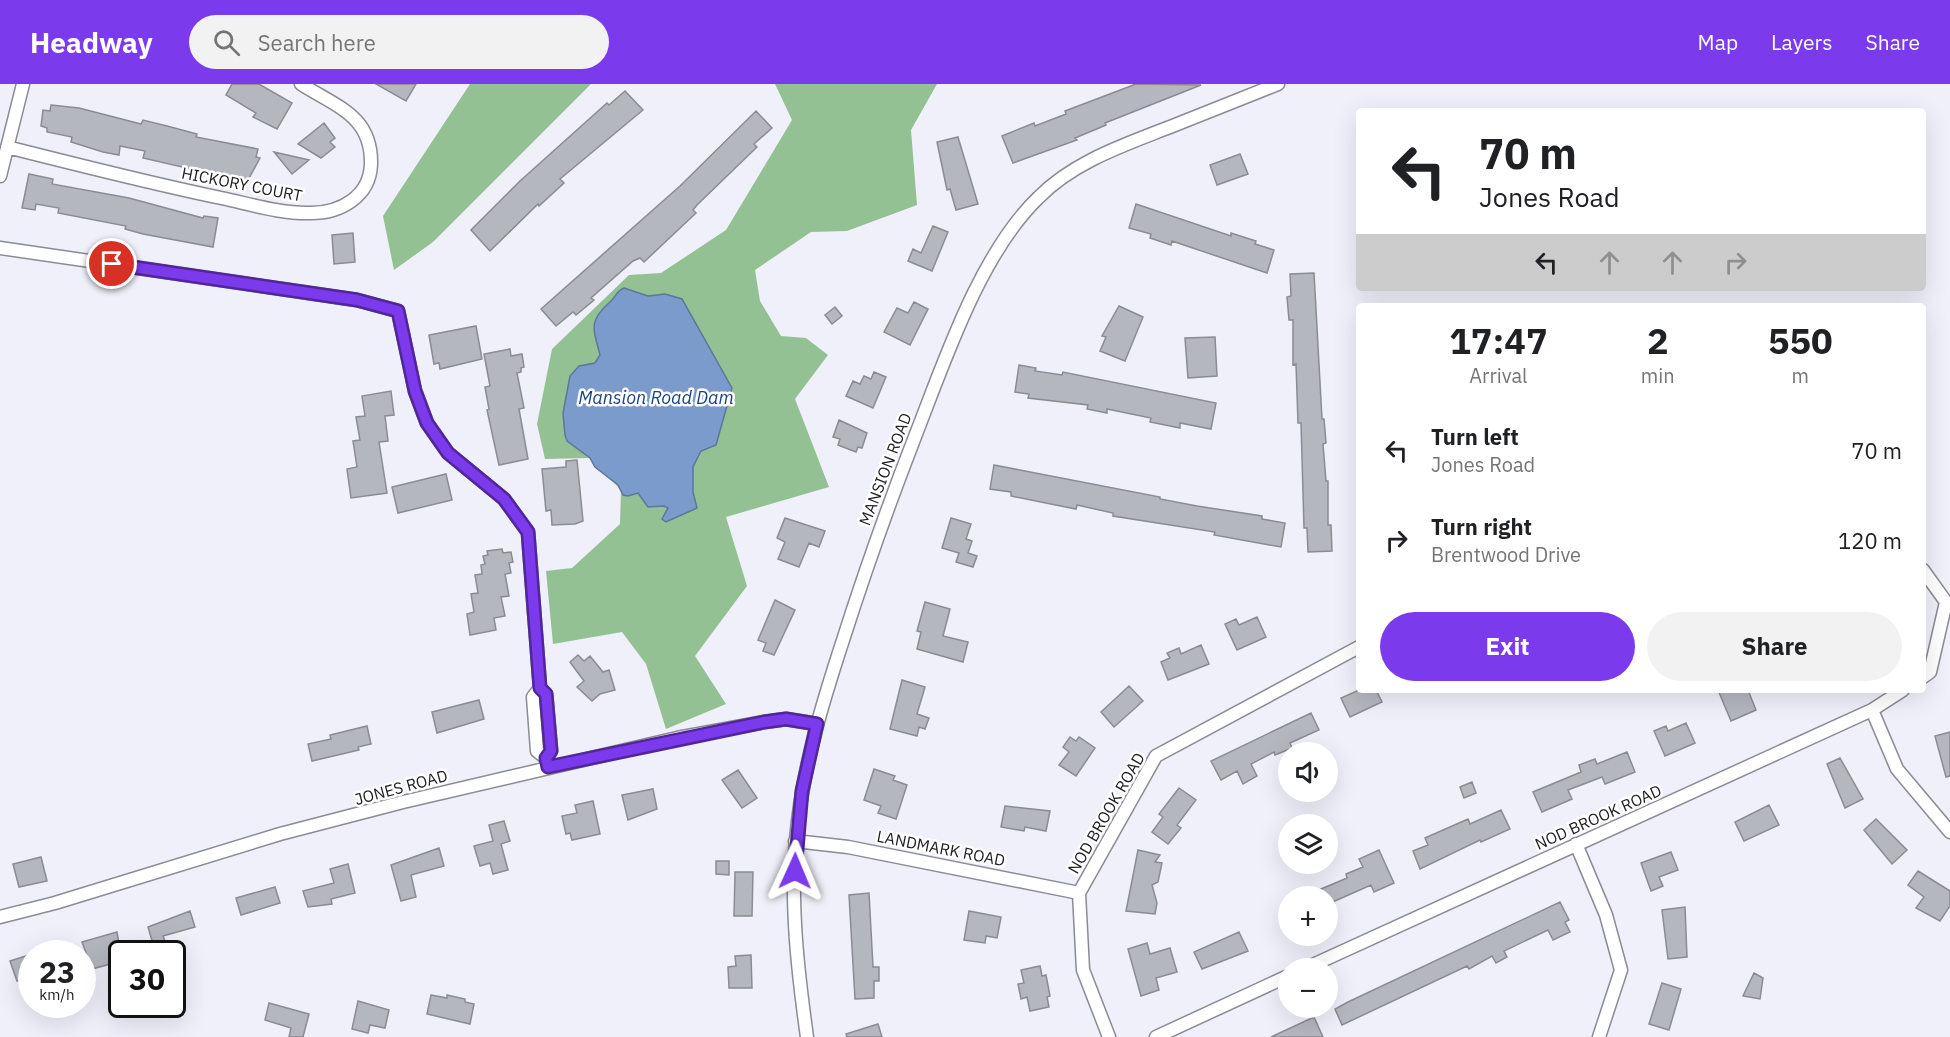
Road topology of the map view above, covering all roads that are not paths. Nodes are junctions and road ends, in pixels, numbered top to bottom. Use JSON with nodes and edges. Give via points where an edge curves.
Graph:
{"nodes":[{"id":1,"x":23,"y":84,"type":"edge"},
{"id":2,"x":301,"y":84,"type":"edge"},
{"id":3,"x":1278,"y":84,"type":"edge"},
{"id":4,"x":7,"y":147,"type":"junction"},
{"id":5,"x":0,"y":176,"type":"edge"},
{"id":6,"x":0,"y":248,"type":"edge"},
{"id":7,"x":1926,"y":574,"type":"edge"},
{"id":8,"x":1356,"y":649,"type":"edge"},
{"id":9,"x":1926,"y":675,"type":"edge"},
{"id":10,"x":1898,"y":693,"type":"edge"},
{"id":11,"x":1872,"y":710,"type":"junction"},
{"id":12,"x":817,"y":724,"type":"junction"},
{"id":13,"x":547,"y":763,"type":"junction"},
{"id":14,"x":1950,"y":832,"type":"edge"},
{"id":15,"x":795,"y":841,"type":"junction"},
{"id":16,"x":1576,"y":844,"type":"junction"},
{"id":17,"x":1079,"y":893,"type":"junction"},
{"id":18,"x":0,"y":917,"type":"edge"},
{"id":19,"x":1328,"y":958,"type":"edge"},
{"id":20,"x":1278,"y":981,"type":"edge"},
{"id":21,"x":807,"y":1037,"type":"edge"},
{"id":22,"x":1109,"y":1037,"type":"edge"},
{"id":23,"x":1156,"y":1037,"type":"edge"},
{"id":24,"x":1599,"y":1037,"type":"edge"}],
"edges":[{"from":1,"to":4,"type":"street"},
{"from":2,"to":4,"type":"street","name":"HICKORY COURT","via":[[363,125],[371,143],[371,168],[366,184],[344,207],[309,213],[271,208]]},
{"from":3,"to":12,"type":"street","name":"MANSION ROAD","via":[[1083,165],[1040,196],[1010,229],[975,294],[928,404],[881,527]]},
{"from":4,"to":5,"type":"street"},
{"from":6,"to":13,"type":"street","via":[[357,300],[398,311],[415,391],[427,423],[448,453],[504,499],[528,532],[540,688],[533,697],[537,751]]},
{"from":7,"to":9,"type":"street","via":[[1946,602],[1930,672]]},
{"from":8,"to":17,"type":"street","name":"NOD BROOK ROAD","via":[[1156,756]]},
{"from":10,"to":11,"type":"street","name":"NOD BROOK ROAD"},
{"from":11,"to":14,"type":"street","via":[[1897,770]]},
{"from":11,"to":16,"type":"street","name":"NOD BROOK ROAD"},
{"from":12,"to":13,"type":"street","name":"JONES ROAD","via":[[786,719],[764,722]]},
{"from":12,"to":15,"type":"street","name":"MANSION ROAD","via":[[807,760]]},
{"from":13,"to":18,"type":"street","name":"JONES ROAD","via":[[280,834]]},
{"from":15,"to":17,"type":"street","name":"LANDMARK ROAD","via":[[848,847]]},
{"from":15,"to":21,"type":"street","name":"MANSION ROAD","via":[[799,963]]},
{"from":16,"to":19,"type":"street","name":"NOD BROOK ROAD"},
{"from":16,"to":24,"type":"street","via":[[1606,915],[1621,970]]},
{"from":17,"to":22,"type":"street","name":"NOD BROOK ROAD","via":[[1083,970]]},
{"from":20,"to":23,"type":"street"}]}
